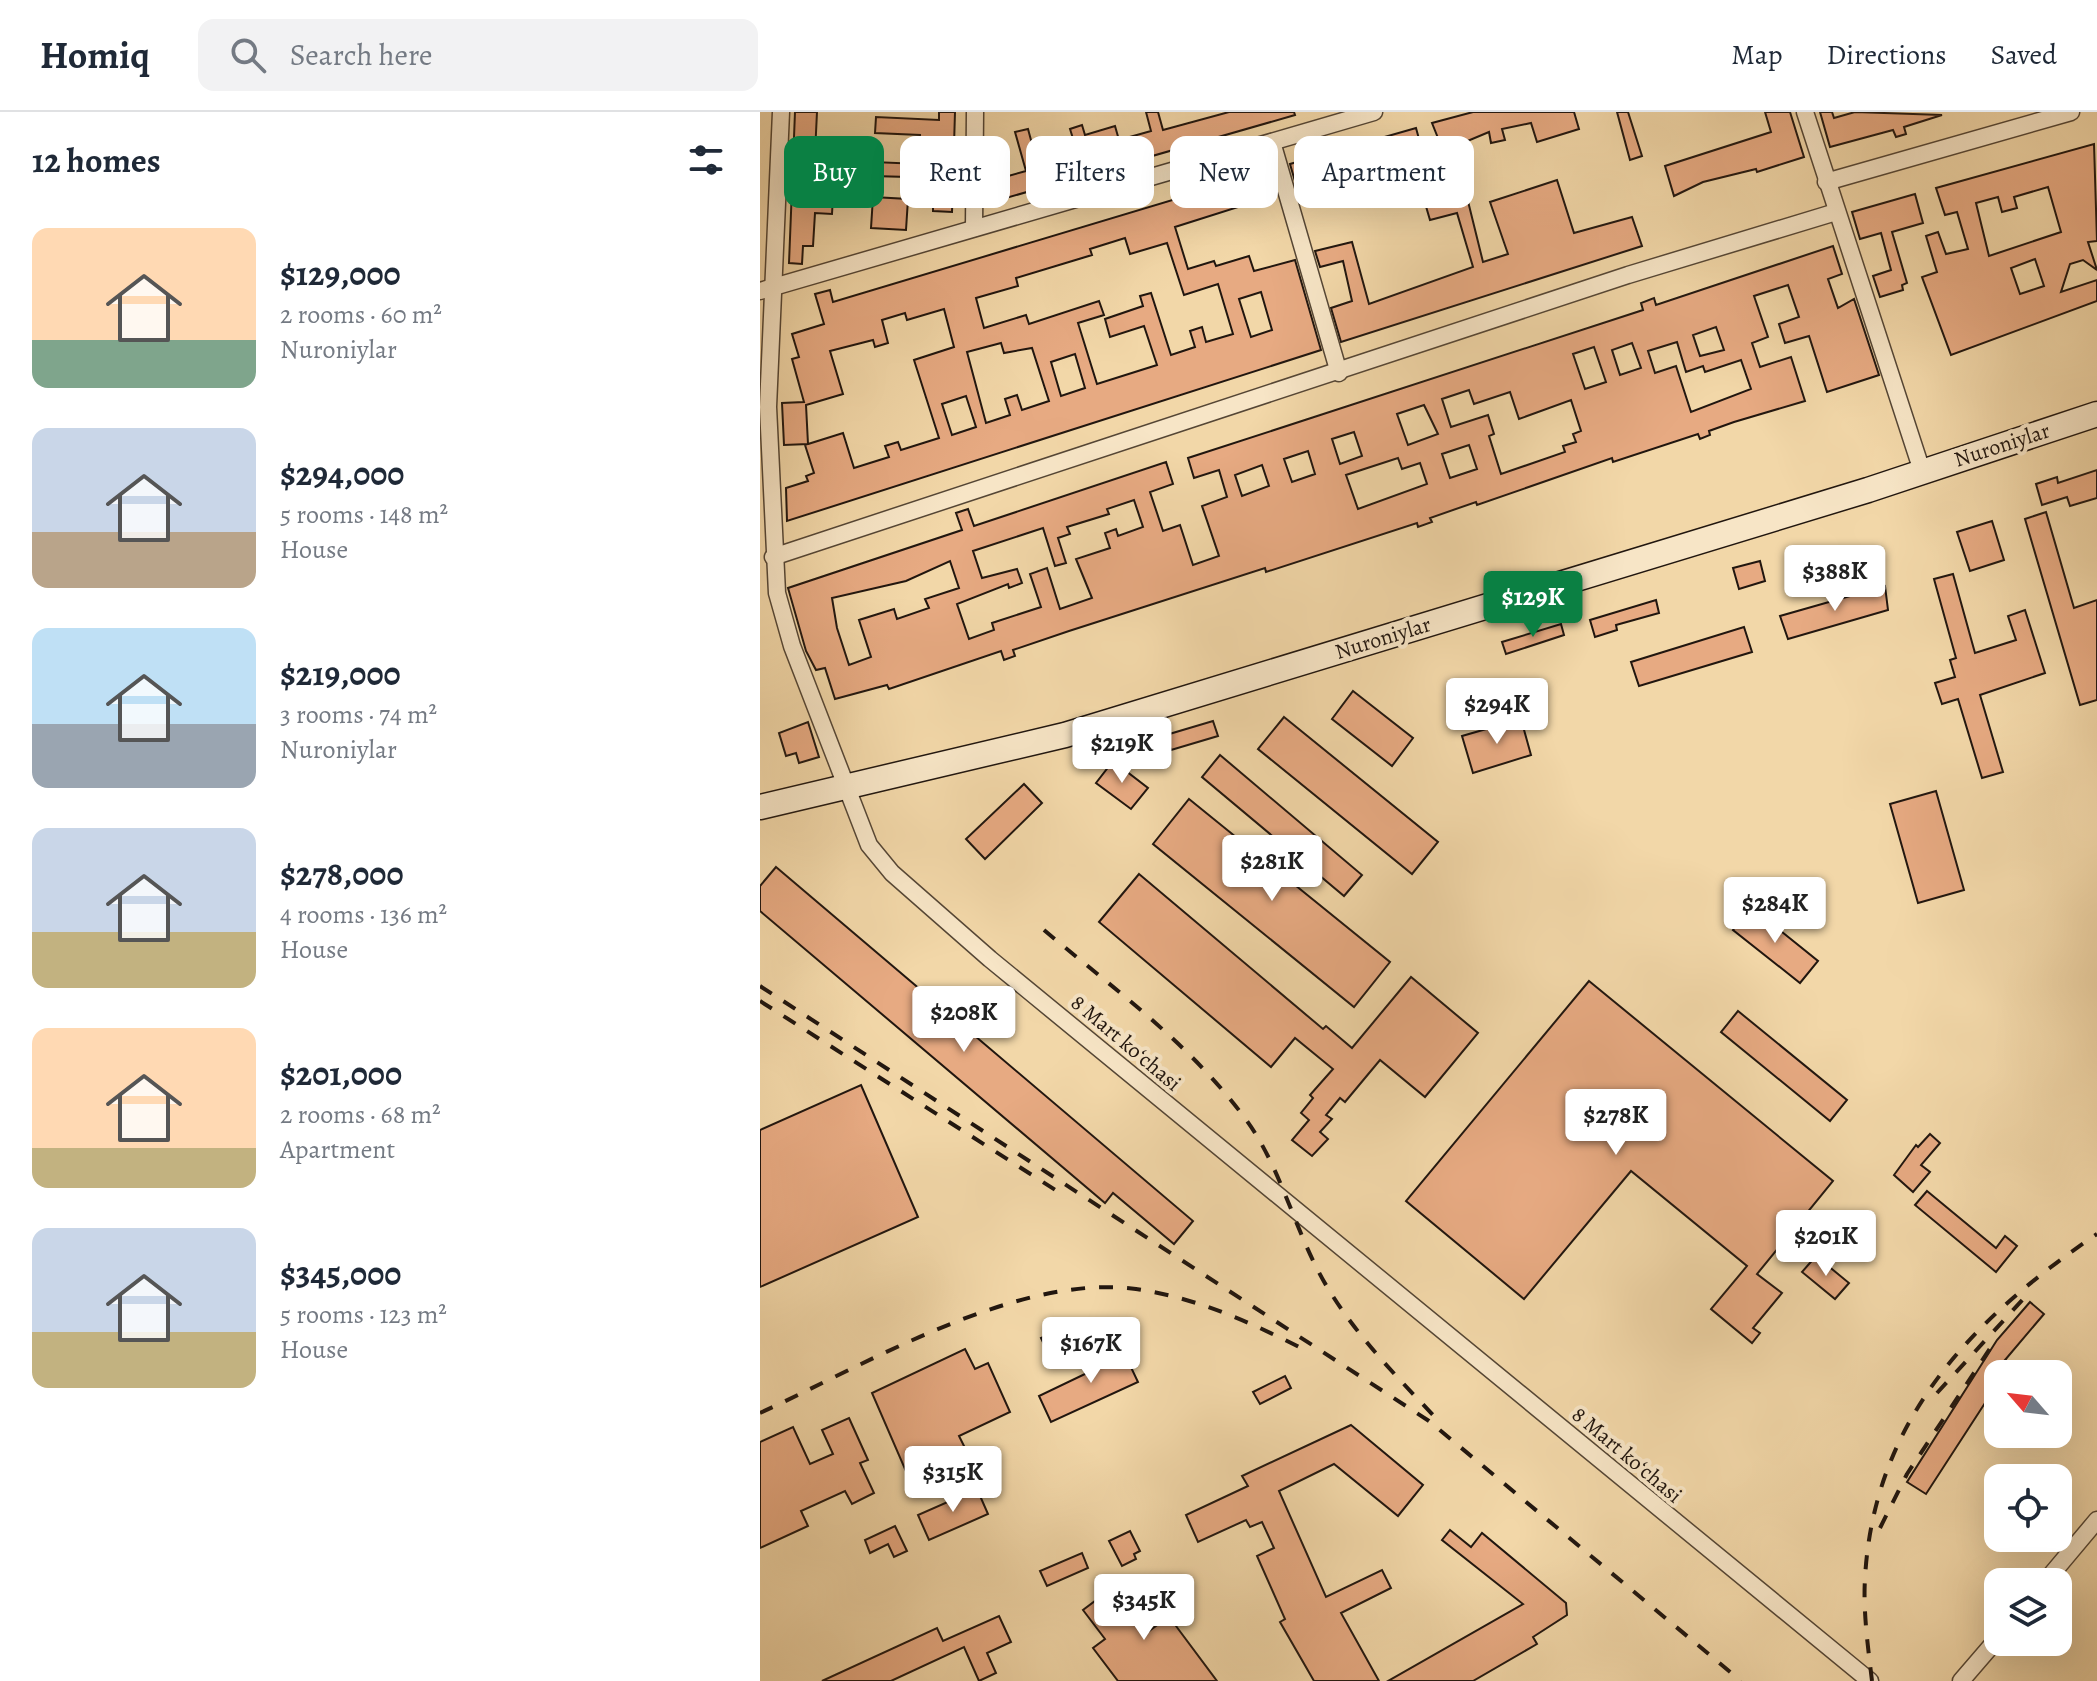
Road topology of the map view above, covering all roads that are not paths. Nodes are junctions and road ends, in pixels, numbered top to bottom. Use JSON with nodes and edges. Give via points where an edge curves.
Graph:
{"nodes":[{"id":1,"x":781,"y":112,"type":"edge"},
{"id":2,"x":975,"y":112,"type":"edge"},
{"id":3,"x":1374,"y":112,"type":"edge"},
{"id":4,"x":1805,"y":112,"type":"edge"},
{"id":5,"x":2071,"y":112,"type":"edge"},
{"id":6,"x":1278,"y":140,"type":"edge"},
{"id":7,"x":1278,"y":163,"type":"edge"},
{"id":8,"x":1170,"y":171,"type":"edge"},
{"id":9,"x":1826,"y":182,"type":"junction"},
{"id":10,"x":1836,"y":212,"type":"junction"},
{"id":11,"x":974,"y":228,"type":"junction"},
{"id":12,"x":766,"y":290,"type":"edge"},
{"id":13,"x":1339,"y":373,"type":"junction"},
{"id":14,"x":2097,"y":414,"type":"edge"},
{"id":15,"x":1922,"y":471,"type":"junction"},
{"id":16,"x":766,"y":529,"type":"edge"},
{"id":17,"x":773,"y":557,"type":"junction"},
{"id":18,"x":847,"y":787,"type":"junction"},
{"id":19,"x":760,"y":807,"type":"edge"},
{"id":20,"x":2097,"y":1520,"type":"edge"},
{"id":21,"x":2057,"y":1568,"type":"edge"},
{"id":22,"x":1984,"y":1654,"type":"edge"},
{"id":23,"x":1870,"y":1681,"type":"edge"},
{"id":24,"x":1961,"y":1681,"type":"edge"}],
"edges":[{"from":1,"to":12,"type":"street","name":"8 Mart koʻchasi"},
{"from":2,"to":11,"type":"street"},
{"from":3,"to":6,"type":"street"},
{"from":4,"to":9,"type":"street"},
{"from":5,"to":9,"type":"street"},
{"from":7,"to":13,"type":"street"},
{"from":8,"to":11,"type":"street"},
{"from":9,"to":10,"type":"street"},
{"from":10,"to":13,"type":"street","via":[[1628,275]]},
{"from":10,"to":15,"type":"street"},
{"from":11,"to":12,"type":"street"},
{"from":12,"to":16,"type":"street","name":"8 Mart koʻchasi"},
{"from":13,"to":17,"type":"street"},
{"from":14,"to":15,"type":"main road","name":"Nuroniylar"},
{"from":15,"to":18,"type":"main road","name":"Nuroniylar","via":[[1065,735]]},
{"from":16,"to":17,"type":"street","name":"8 Mart koʻchasi"},
{"from":17,"to":18,"type":"street","name":"8 Mart koʻchasi","via":[[792,646]]},
{"from":18,"to":19,"type":"main road","name":"Nuroniylar"},
{"from":18,"to":23,"type":"street","name":"8 Mart koʻchasi","via":[[869,845],[903,883],[1196,1130]]},
{"from":20,"to":21,"type":"street"},
{"from":22,"to":24,"type":"street"}]}
